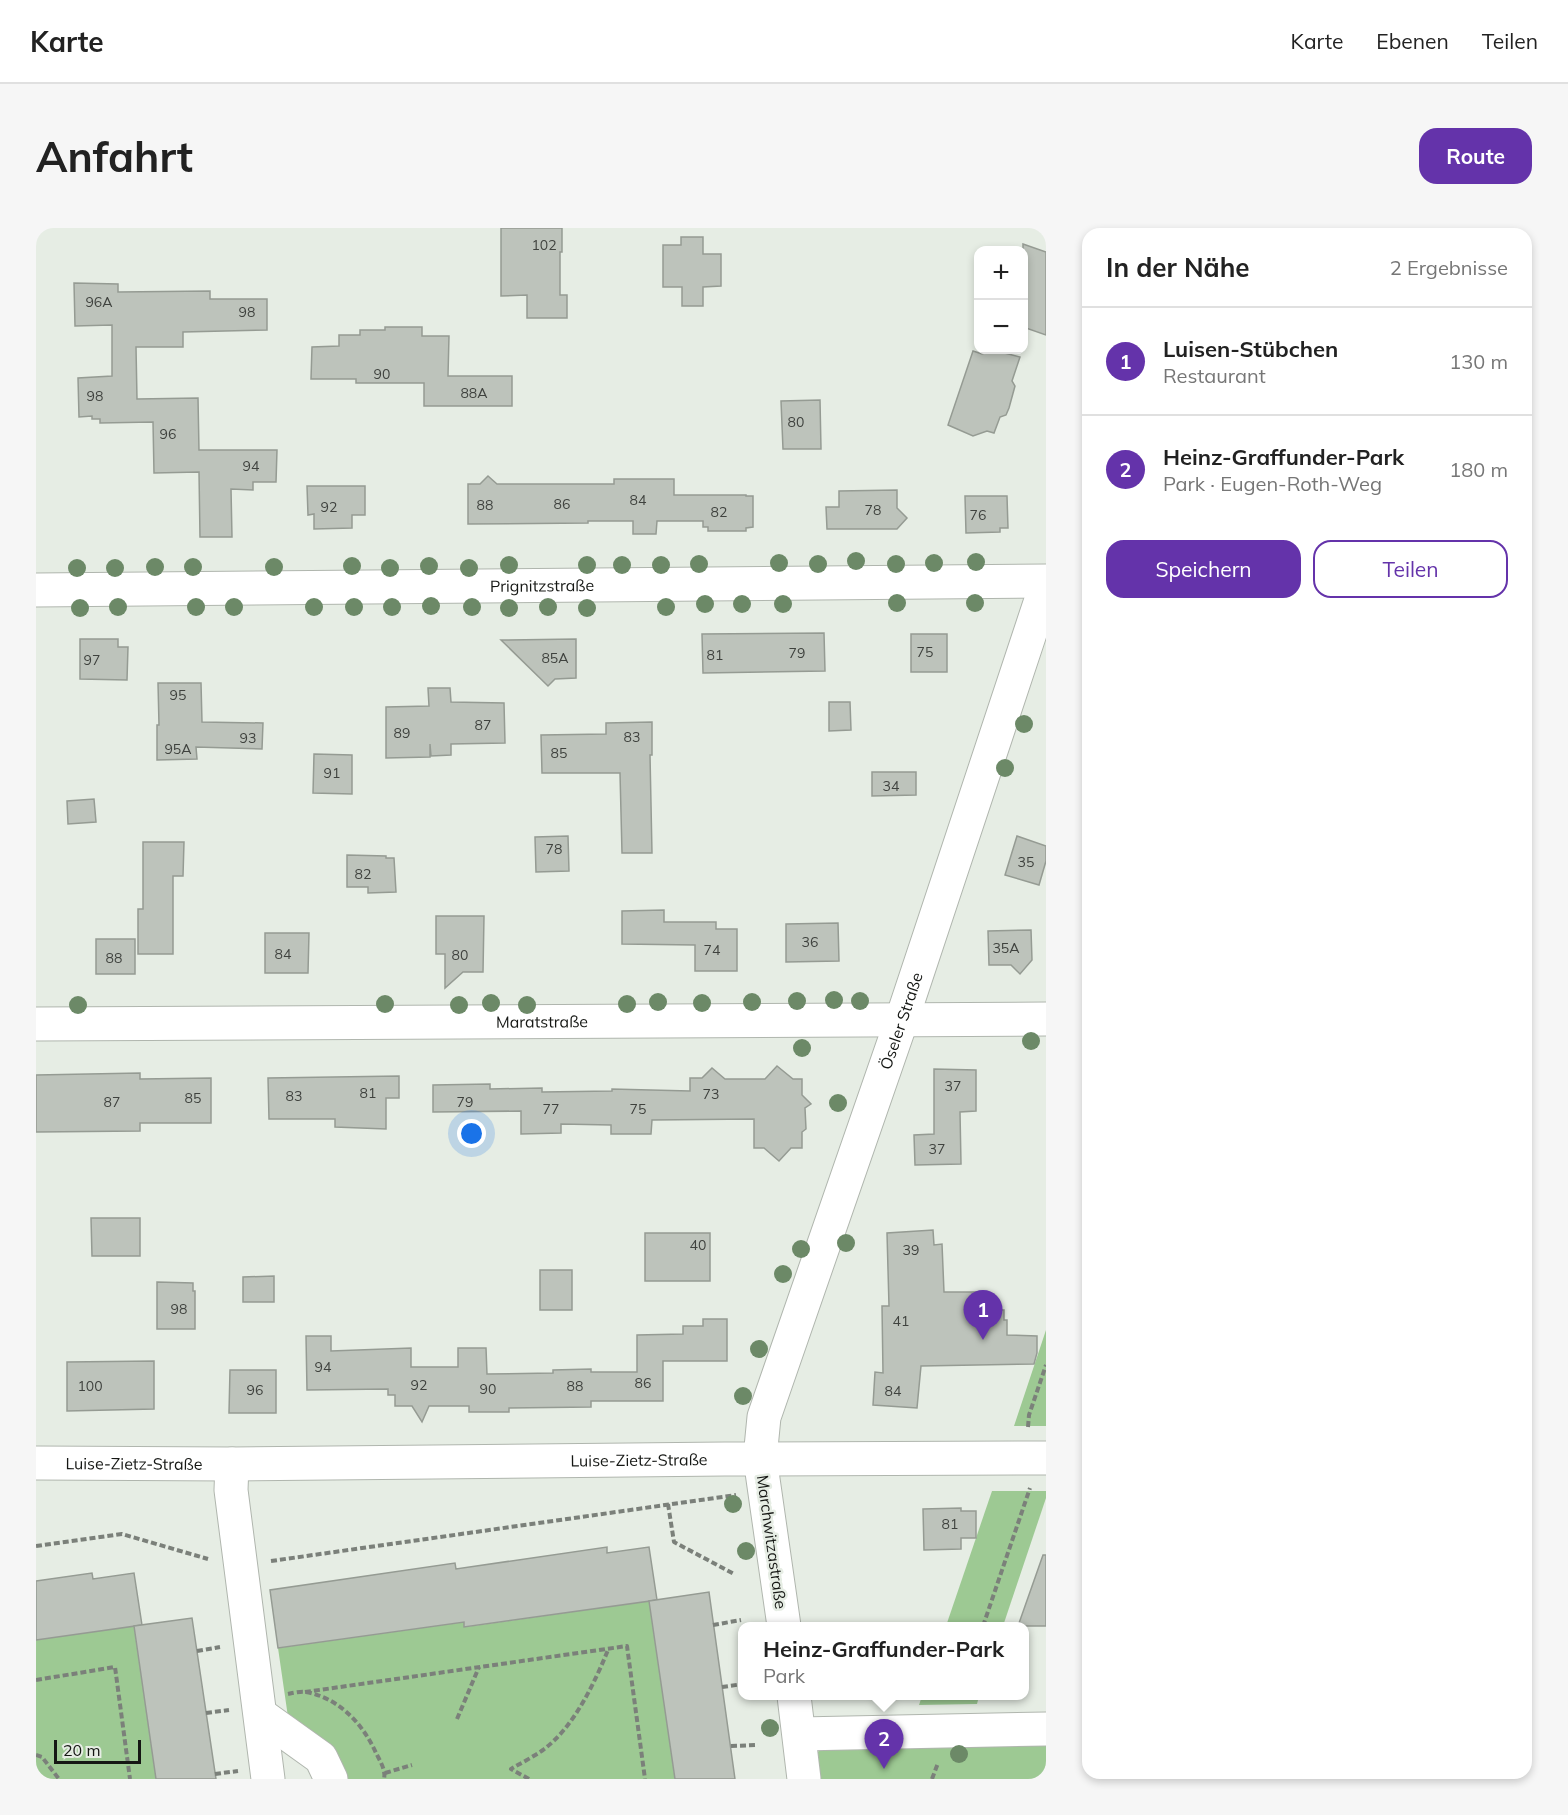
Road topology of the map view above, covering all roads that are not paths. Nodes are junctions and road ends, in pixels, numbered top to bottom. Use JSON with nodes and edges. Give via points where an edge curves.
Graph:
{"nodes":[{"id":1,"x":1046,"y":583,"type":"edge"},
{"id":2,"x":36,"y":590,"type":"edge"},
{"id":3,"x":902,"y":1019,"type":"junction"},
{"id":4,"x":1046,"y":1019,"type":"edge"},
{"id":5,"x":36,"y":1024,"type":"edge"},
{"id":6,"x":760,"y":1458,"type":"junction"},
{"id":7,"x":36,"y":1463,"type":"edge"},
{"id":8,"x":232,"y":1464,"type":"junction"},
{"id":9,"x":1035,"y":1467,"type":"edge"},
{"id":10,"x":783,"y":1622,"type":"edge"},
{"id":11,"x":795,"y":1700,"type":"edge"},
{"id":12,"x":253,"y":1707,"type":"junction"},
{"id":13,"x":1046,"y":1729,"type":"edge"},
{"id":14,"x":800,"y":1734,"type":"junction"},
{"id":15,"x":258,"y":1774,"type":"edge"},
{"id":16,"x":331,"y":1779,"type":"edge"},
{"id":17,"x":804,"y":1779,"type":"edge"}],
"edges":[{"from":1,"to":2,"type":"street","name":"Prignitzstraße"},
{"from":1,"to":3,"type":"street","name":"Öseler Straße"},
{"from":3,"to":4,"type":"street","name":"Maratstraße"},
{"from":3,"to":5,"type":"street","name":"Maratstraße"},
{"from":3,"to":6,"type":"street","name":"Öseler Straße","via":[[764,1418]]},
{"from":6,"to":8,"type":"street","name":"Luise-Zietz-Straße"},
{"from":6,"to":9,"type":"street","name":"Luise-Zietz-Straße"},
{"from":6,"to":10,"type":"street","name":"Marchwitzastraße"},
{"from":7,"to":8,"type":"street","name":"Luise-Zietz-Straße"},
{"from":8,"to":12,"type":"street","via":[[231,1490]]},
{"from":11,"to":14,"type":"street"},
{"from":12,"to":15,"type":"street"},
{"from":12,"to":16,"type":"street","via":[[321,1758]]},
{"from":13,"to":14,"type":"street"},
{"from":14,"to":17,"type":"street"}]}
